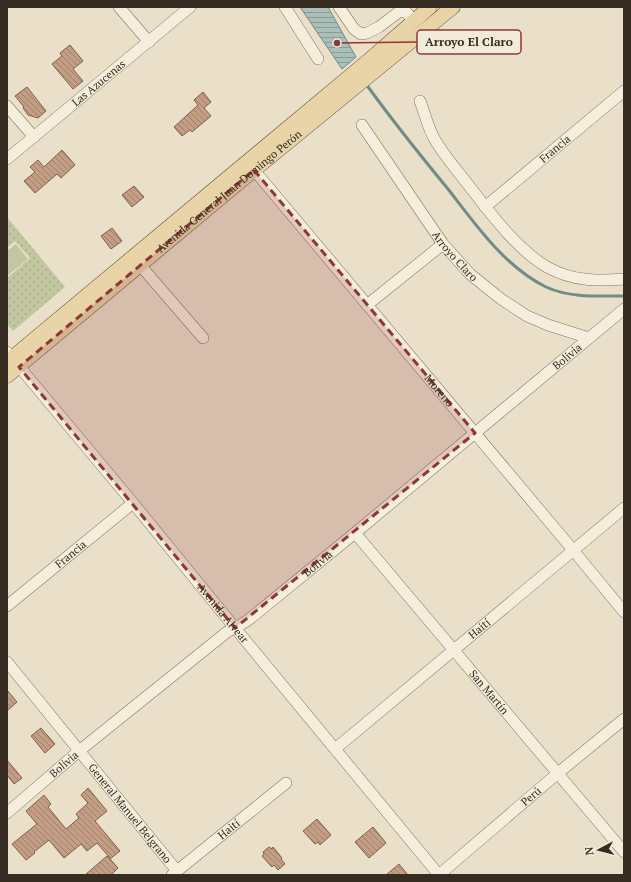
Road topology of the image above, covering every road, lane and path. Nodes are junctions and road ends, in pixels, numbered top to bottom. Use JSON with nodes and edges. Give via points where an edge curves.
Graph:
{"nodes":[{"id":1,"x":119,"y":7,"type":"edge"},
{"id":2,"x":190,"y":7,"type":"edge"},
{"id":3,"x":285,"y":7,"type":"edge"},
{"id":4,"x":339,"y":7,"type":"edge"},
{"id":5,"x":430,"y":7,"type":"edge"},
{"id":6,"x":453,"y":7,"type":"edge"},
{"id":7,"x":414,"y":21,"type":"junction"},
{"id":8,"x":148,"y":42,"type":"junction"},
{"id":9,"x":318,"y":59,"type":"dead end"},
{"id":10,"x":372,"y":66,"type":"junction"},
{"id":11,"x":343,"y":89,"type":"junction"},
{"id":12,"x":624,"y":91,"type":"edge"},
{"id":13,"x":420,"y":100,"type":"dead end"},
{"id":14,"x":7,"y":106,"type":"edge"},
{"id":15,"x":362,"y":125,"type":"dead end"},
{"id":16,"x":34,"y":137,"type":"junction"},
{"id":17,"x":7,"y":159,"type":"edge"},
{"id":18,"x":254,"y":170,"type":"junction"},
{"id":19,"x":485,"y":206,"type":"junction"},
{"id":20,"x":443,"y":244,"type":"junction"},
{"id":21,"x":140,"y":265,"type":"junction"},
{"id":22,"x":624,"y":279,"type":"edge"},
{"id":23,"x":367,"y":305,"type":"junction"},
{"id":24,"x":624,"y":309,"type":"edge"},
{"id":25,"x":620,"y":318,"type":"edge"},
{"id":26,"x":203,"y":338,"type":"dead end"},
{"id":27,"x":589,"y":338,"type":"junction"},
{"id":28,"x":11,"y":360,"type":"edge"},
{"id":29,"x":7,"y":376,"type":"edge"},
{"id":30,"x":475,"y":433,"type":"junction"},
{"id":31,"x":133,"y":503,"type":"junction"},
{"id":32,"x":624,"y":508,"type":"edge"},
{"id":33,"x":355,"y":532,"type":"junction"},
{"id":34,"x":573,"y":550,"type":"junction"},
{"id":35,"x":7,"y":606,"type":"edge"},
{"id":36,"x":624,"y":612,"type":"edge"},
{"id":37,"x":235,"y":628,"type":"junction"},
{"id":38,"x":454,"y":649,"type":"junction"},
{"id":39,"x":7,"y":662,"type":"edge"},
{"id":40,"x":624,"y":719,"type":"edge"},
{"id":41,"x":335,"y":750,"type":"junction"},
{"id":42,"x":79,"y":751,"type":"junction"},
{"id":43,"x":558,"y":773,"type":"junction"},
{"id":44,"x":286,"y":783,"type":"dead end"},
{"id":45,"x":7,"y":813,"type":"edge"},
{"id":46,"x":624,"y":852,"type":"edge"},
{"id":47,"x":174,"y":873,"type":"edge"},
{"id":48,"x":439,"y":875,"type":"edge"}],
"edges":[{"from":1,"to":8,"type":"street"},
{"from":2,"to":8,"type":"street","name":"Las Azucenas"},
{"from":3,"to":9,"type":"street"},
{"from":4,"to":7,"type":"street","via":[[354,29],[361,34],[379,28],[400,11],[406,12]]},
{"from":5,"to":7,"type":"main road","name":"Avenida General Juan Domingo Perón"},
{"from":6,"to":10,"type":"main road","name":"Avenida General Juan Domingo Perón"},
{"from":7,"to":10,"type":"main road","name":"Avenida General Juan Domingo Perón"},
{"from":8,"to":16,"type":"street","name":"Las Azucenas"},
{"from":10,"to":11,"type":"main road","name":"Avenida General Juan Domingo Perón"},
{"from":11,"to":18,"type":"main road","name":"Avenida General Juan Domingo Perón"},
{"from":11,"to":28,"type":"main road","name":"Avenida General Juan Domingo Perón"},
{"from":12,"to":19,"type":"street","name":"Francia"},
{"from":13,"to":19,"type":"street","via":[[435,139]]},
{"from":14,"to":16,"type":"street"},
{"from":15,"to":20,"type":"street","name":"Arroyo Claro"},
{"from":16,"to":17,"type":"street","name":"Las Azucenas"},
{"from":18,"to":21,"type":"main road","name":"Avenida General Juan Domingo Perón"},
{"from":18,"to":23,"type":"street","name":"Moreno"},
{"from":19,"to":22,"type":"street","via":[[512,238],[547,266],[584,279]]},
{"from":20,"to":23,"type":"street"},
{"from":20,"to":27,"type":"street","name":"Arroyo Claro","via":[[470,274],[527,316]]},
{"from":21,"to":26,"type":"street"},
{"from":21,"to":28,"type":"main road","name":"Avenida General Juan Domingo Perón"},
{"from":23,"to":30,"type":"street","name":"Moreno"},
{"from":24,"to":25,"type":"street","name":"Bolivia"},
{"from":25,"to":27,"type":"street","name":"Bolivia"},
{"from":27,"to":30,"type":"street","name":"Bolivia"},
{"from":28,"to":29,"type":"main road","name":"Avenida General Juan Domingo Perón"},
{"from":28,"to":31,"type":"street","name":"Avenida Alvear"},
{"from":30,"to":33,"type":"street","name":"Bolivia"},
{"from":30,"to":34,"type":"street","name":"Moreno"},
{"from":31,"to":35,"type":"street","name":"Francia"},
{"from":31,"to":37,"type":"street","name":"Avenida Alvear"},
{"from":32,"to":34,"type":"street","name":"Haití"},
{"from":33,"to":37,"type":"street","name":"Bolivia","via":[[247,621]]},
{"from":33,"to":38,"type":"street","name":"San Martín"},
{"from":34,"to":36,"type":"street","name":"Moreno"},
{"from":34,"to":38,"type":"street","name":"Haití"},
{"from":37,"to":41,"type":"street","name":"Avenida Alvear"},
{"from":37,"to":42,"type":"street","name":"Bolivia"},
{"from":38,"to":41,"type":"street","name":"Haití"},
{"from":38,"to":43,"type":"street","name":"San Martín"},
{"from":39,"to":42,"type":"street","name":"General Manuel Belgrano"},
{"from":40,"to":43,"type":"street","name":"Perú"},
{"from":41,"to":48,"type":"street","name":"Avenida Alvear"},
{"from":42,"to":45,"type":"street","name":"Bolivia"},
{"from":42,"to":47,"type":"street","name":"General Manuel Belgrano"},
{"from":43,"to":46,"type":"street","name":"San Martín"},
{"from":43,"to":48,"type":"street","name":"Perú"},
{"from":44,"to":47,"type":"street","name":"Haití"}]}
